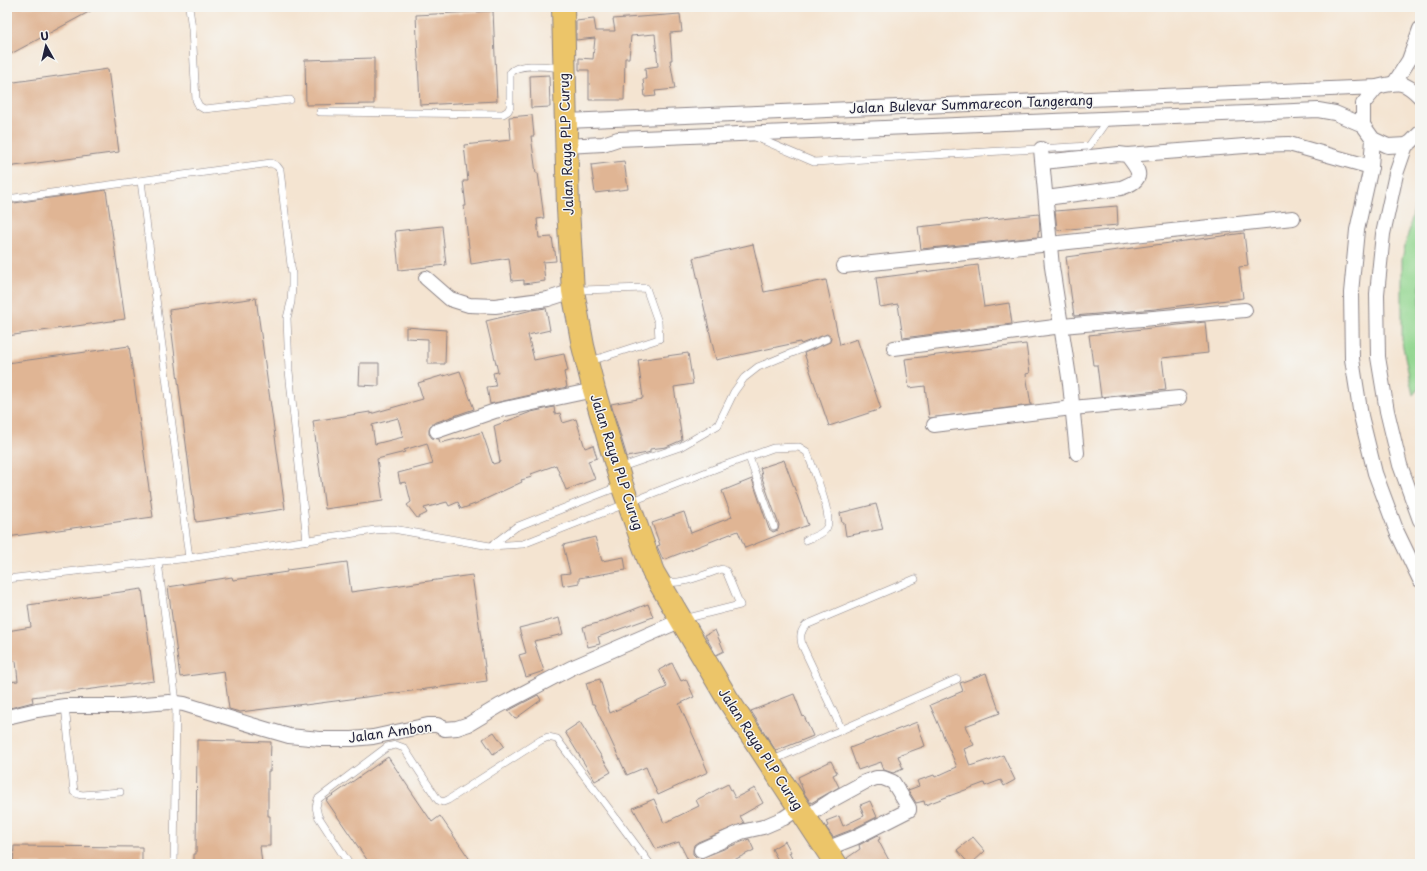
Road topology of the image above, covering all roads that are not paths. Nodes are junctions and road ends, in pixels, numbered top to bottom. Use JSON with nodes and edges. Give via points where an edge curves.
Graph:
{"nodes":[{"id":1,"x":189,"y":7,"type":"edge"},
{"id":2,"x":563,"y":7,"type":"edge"},
{"id":3,"x":1420,"y":29,"type":"edge"},
{"id":4,"x":564,"y":68,"type":"junction"},
{"id":5,"x":1395,"y":82,"type":"junction"},
{"id":6,"x":1377,"y":87,"type":"junction"},
{"id":7,"x":1188,"y":95,"type":"junction"},
{"id":8,"x":1420,"y":97,"type":"edge"},
{"id":9,"x":290,"y":100,"type":"dead end"},
{"id":10,"x":903,"y":107,"type":"junction"},
{"id":11,"x":320,"y":112,"type":"dead end"},
{"id":12,"x":1188,"y":116,"type":"junction"},
{"id":13,"x":616,"y":119,"type":"junction"},
{"id":14,"x":1109,"y":119,"type":"junction"},
{"id":15,"x":566,"y":121,"type":"junction"},
{"id":16,"x":1363,"y":125,"type":"junction"},
{"id":17,"x":903,"y":127,"type":"junction"},
{"id":18,"x":1420,"y":133,"type":"edge"},
{"id":19,"x":747,"y":134,"type":"junction"},
{"id":20,"x":618,"y":139,"type":"junction"},
{"id":21,"x":1373,"y":139,"type":"junction"},
{"id":22,"x":1406,"y":145,"type":"junction"},
{"id":23,"x":566,"y":146,"type":"junction"},
{"id":24,"x":1127,"y":155,"type":"junction"},
{"id":25,"x":1042,"y":156,"type":"junction"},
{"id":26,"x":1371,"y":167,"type":"junction"},
{"id":27,"x":141,"y":181,"type":"junction"},
{"id":28,"x":1046,"y":198,"type":"junction"},
{"id":29,"x":7,"y":199,"type":"edge"},
{"id":30,"x":1293,"y":218,"type":"dead end"},
{"id":31,"x":1050,"y":244,"type":"junction"},
{"id":32,"x":844,"y":266,"type":"dead end"},
{"id":33,"x":426,"y":278,"type":"dead end"},
{"id":34,"x":572,"y":288,"type":"junction"},
{"id":35,"x":1245,"y":310,"type":"dead end"},
{"id":36,"x":1062,"y":326,"type":"junction"},
{"id":37,"x":826,"y":339,"type":"dead end"},
{"id":38,"x":894,"y":348,"type":"dead end"},
{"id":39,"x":586,"y":358,"type":"junction"},
{"id":40,"x":594,"y":390,"type":"junction"},
{"id":41,"x":1179,"y":398,"type":"dead end"},
{"id":42,"x":1072,"y":408,"type":"junction"},
{"id":43,"x":934,"y":425,"type":"dead end"},
{"id":44,"x":437,"y":431,"type":"dead end"},
{"id":45,"x":1077,"y":453,"type":"dead end"},
{"id":46,"x":749,"y":457,"type":"junction"},
{"id":47,"x":622,"y":486,"type":"junction"},
{"id":48,"x":1420,"y":520,"type":"edge"},
{"id":49,"x":774,"y":527,"type":"dead end"},
{"id":50,"x":307,"y":540,"type":"junction"},
{"id":51,"x":806,"y":540,"type":"dead end"},
{"id":52,"x":490,"y":546,"type":"junction"},
{"id":53,"x":188,"y":558,"type":"junction"},
{"id":54,"x":158,"y":562,"type":"junction"},
{"id":55,"x":657,"y":578,"type":"junction"},
{"id":56,"x":7,"y":579,"type":"edge"},
{"id":57,"x":915,"y":579,"type":"dead end"},
{"id":58,"x":1420,"y":580,"type":"edge"},
{"id":59,"x":682,"y":620,"type":"junction"},
{"id":60,"x":957,"y":679,"type":"dead end"},
{"id":61,"x":176,"y":702,"type":"junction"},
{"id":62,"x":65,"y":706,"type":"junction"},
{"id":63,"x":7,"y":718,"type":"edge"},
{"id":64,"x":842,"y":730,"type":"junction"},
{"id":65,"x":769,"y":762,"type":"junction"},
{"id":66,"x":120,"y":792,"type":"dead end"},
{"id":67,"x":802,"y":813,"type":"junction"},
{"id":68,"x":702,"y":850,"type":"dead end"},
{"id":69,"x":831,"y":856,"type":"edge"},
{"id":70,"x":174,"y":864,"type":"edge"},
{"id":71,"x":349,"y":864,"type":"edge"},
{"id":72,"x":650,"y":864,"type":"edge"}],
"edges":[{"from":1,"to":9,"type":"lane","via":[[196,100],[199,106],[204,109]]},
{"from":2,"to":4,"type":"main road","name":"Jalan Raya PLP Curug"},
{"from":3,"to":5,"type":"street","via":[[1410,60]]},
{"from":4,"to":11,"type":"lane","via":[[534,66],[513,70],[510,74],[510,107],[503,114]]},
{"from":4,"to":15,"type":"main road","name":"Jalan Raya PLP Curug"},
{"from":5,"to":6,"type":"street","name":"Jalan Bulevar Summarecon Tangerang"},
{"from":5,"to":8,"type":"street","via":[[1411,87]]},
{"from":6,"to":7,"type":"street","name":"Jalan Bulevar Summarecon Tangerang"},
{"from":6,"to":16,"type":"street","via":[[1363,104]]},
{"from":7,"to":10,"type":"street","name":"Jalan Bulevar Summarecon Tangerang"},
{"from":7,"to":12,"type":"street"},
{"from":10,"to":13,"type":"street","name":"Jalan Bulevar Summarecon Tangerang"},
{"from":10,"to":17,"type":"street"},
{"from":12,"to":14,"type":"street","name":"Jalan Bulevar Summarecon Tangerang"},
{"from":12,"to":16,"type":"street","name":"Jalan Bulevar Summarecon Tangerang","via":[[1318,110],[1336,113]]},
{"from":13,"to":15,"type":"street","name":"Jalan Bulevar Summarecon Tangerang"},
{"from":13,"to":20,"type":"street"},
{"from":14,"to":17,"type":"street","name":"Jalan Bulevar Summarecon Tangerang"},
{"from":14,"to":25,"type":"lane","via":[[1089,146]]},
{"from":15,"to":23,"type":"main road","name":"Jalan Raya PLP Curug"},
{"from":16,"to":21,"type":"street"},
{"from":17,"to":19,"type":"street","name":"Jalan Bulevar Summarecon Tangerang"},
{"from":18,"to":22,"type":"street"},
{"from":19,"to":20,"type":"street","name":"Jalan Bulevar Summarecon Tangerang"},
{"from":19,"to":25,"type":"lane","via":[[814,162]]},
{"from":20,"to":23,"type":"street","name":"Jalan Bulevar Summarecon Tangerang","via":[[603,144]]},
{"from":21,"to":22,"type":"street","via":[[1388,146]]},
{"from":21,"to":26,"type":"street"},
{"from":22,"to":48,"type":"street","via":[[1396,174],[1383,234],[1377,294],[1378,357],[1386,411],[1400,465]]},
{"from":23,"to":34,"type":"main road","name":"Jalan Raya PLP Curug"},
{"from":24,"to":25,"type":"street"},
{"from":24,"to":26,"type":"street","via":[[1289,144]]},
{"from":24,"to":28,"type":"street","via":[[1138,169],[1135,181],[1130,184],[1121,188]]},
{"from":25,"to":28,"type":"street"},
{"from":26,"to":58,"type":"street","via":[[1357,230],[1351,293],[1352,359],[1361,416],[1375,473],[1397,532]]},
{"from":27,"to":29,"type":"lane"},
{"from":27,"to":50,"type":"lane","via":[[271,163],[280,170],[292,274],[291,302],[287,318],[289,371]]},
{"from":27,"to":53,"type":"lane"},
{"from":28,"to":31,"type":"street"},
{"from":30,"to":31,"type":"street"},
{"from":31,"to":32,"type":"street"},
{"from":31,"to":36,"type":"street"},
{"from":33,"to":34,"type":"street","via":[[450,298],[468,306],[495,306],[548,299]]},
{"from":34,"to":39,"type":"main road","name":"Jalan Raya PLP Curug"},
{"from":34,"to":39,"type":"lane","via":[[646,288],[658,322],[659,339],[594,360]]},
{"from":35,"to":36,"type":"street"},
{"from":36,"to":38,"type":"street"},
{"from":36,"to":42,"type":"street"},
{"from":37,"to":47,"type":"lane","via":[[758,367],[744,378],[734,392],[718,425]]},
{"from":39,"to":40,"type":"main road","name":"Jalan Raya PLP Curug"},
{"from":40,"to":44,"type":"street","via":[[495,411]]},
{"from":40,"to":47,"type":"main road","name":"Jalan Raya PLP Curug"},
{"from":41,"to":42,"type":"street"},
{"from":42,"to":43,"type":"street"},
{"from":42,"to":45,"type":"street"},
{"from":46,"to":47,"type":"lane"},
{"from":46,"to":49,"type":"lane"},
{"from":46,"to":51,"type":"lane","via":[[773,448],[799,447],[808,452],[827,510],[828,521],[823,532]]},
{"from":47,"to":52,"type":"lane","via":[[516,527]]},
{"from":47,"to":52,"type":"lane","via":[[523,544]]},
{"from":47,"to":55,"type":"main road","name":"Jalan Raya PLP Curug"},
{"from":50,"to":52,"type":"lane","via":[[393,529]]},
{"from":50,"to":53,"type":"lane"},
{"from":53,"to":54,"type":"lane"},
{"from":54,"to":56,"type":"lane"},
{"from":54,"to":61,"type":"lane"},
{"from":55,"to":59,"type":"main road","name":"Jalan Raya PLP Curug"},
{"from":55,"to":59,"type":"lane","via":[[667,582],[680,582],[722,569],[726,571],[740,605]]},
{"from":57,"to":64,"type":"lane","via":[[806,625],[801,630],[802,645]]},
{"from":59,"to":61,"type":"street","name":"Jalan Ambon","via":[[571,668],[469,724],[457,728],[445,729],[428,725],[352,739],[289,736]]},
{"from":59,"to":65,"type":"main road","name":"Jalan Raya PLP Curug","via":[[727,698]]},
{"from":60,"to":64,"type":"lane"},
{"from":61,"to":62,"type":"street","name":"Jalan Ambon","via":[[121,706]]},
{"from":61,"to":70,"type":"lane"},
{"from":62,"to":63,"type":"street","name":"Jalan Ambon"},
{"from":62,"to":66,"type":"lane","via":[[74,792],[82,795]]},
{"from":64,"to":65,"type":"lane"},
{"from":65,"to":67,"type":"main road","name":"Jalan Raya PLP Curug"},
{"from":67,"to":68,"type":"street","via":[[764,827],[741,832]]},
{"from":67,"to":69,"type":"main road","name":"Jalan Raya PLP Curug"},
{"from":67,"to":69,"type":"street","via":[[876,778],[893,782],[909,810],[854,838]]},
{"from":71,"to":72,"type":"lane","via":[[318,816],[318,799],[387,747],[396,745],[404,748],[438,800],[443,802],[548,738],[557,739]]}]}
